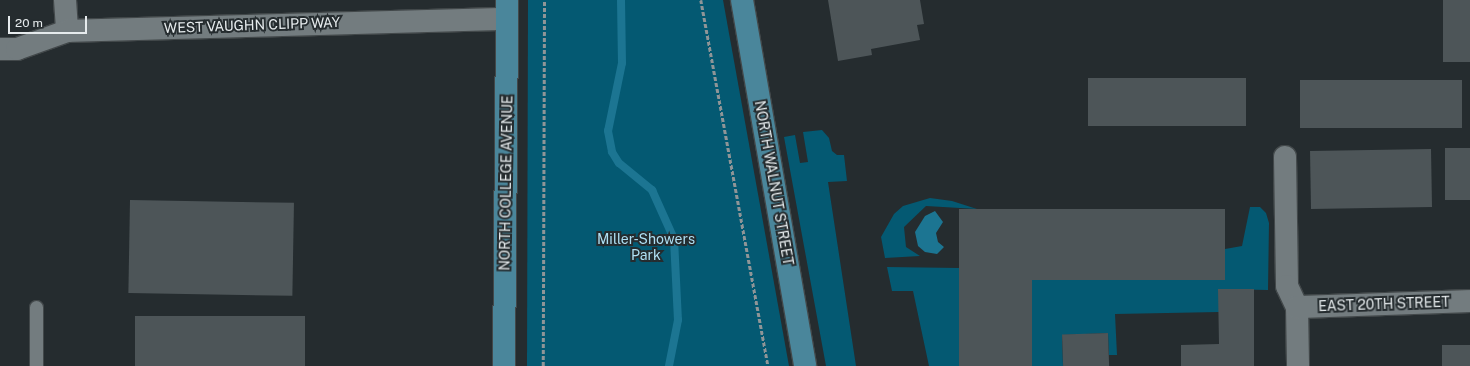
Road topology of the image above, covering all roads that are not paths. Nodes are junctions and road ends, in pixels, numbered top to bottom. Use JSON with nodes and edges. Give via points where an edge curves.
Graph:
{"nodes":[{"id":1,"x":65,"y":0,"type":"edge"},
{"id":2,"x":742,"y":0,"type":"edge"},
{"id":3,"x":507,"y":9,"type":"edge"},
{"id":4,"x":67,"y":31,"type":"junction"},
{"id":5,"x":0,"y":49,"type":"edge"},
{"id":6,"x":1285,"y":156,"type":"dead end"},
{"id":7,"x":1470,"y":302,"type":"edge"},
{"id":8,"x":1297,"y":307,"type":"junction"},
{"id":9,"x":36,"y":308,"type":"dead end"},
{"id":10,"x":36,"y":366,"type":"edge"},
{"id":11,"x":504,"y":366,"type":"edge"},
{"id":12,"x":805,"y":366,"type":"edge"},
{"id":13,"x":1298,"y":366,"type":"edge"}],
"edges":[{"from":1,"to":4,"type":"street"},
{"from":2,"to":12,"type":"main road","name":"NORTH WALNUT STREET"},
{"from":3,"to":4,"type":"street","name":"WEST VAUGHN CLIPP WAY"},
{"from":3,"to":11,"type":"main road","name":"NORTH COLLEGE AVENUE"},
{"from":4,"to":5,"type":"street","name":"WEST VAUGHN CLIPP WAY","via":[[17,49]]},
{"from":6,"to":8,"type":"street","via":[[1287,286]]},
{"from":7,"to":8,"type":"street","name":"EAST 20TH STREET"},
{"from":8,"to":13,"type":"street"},
{"from":9,"to":10,"type":"lane"}]}
